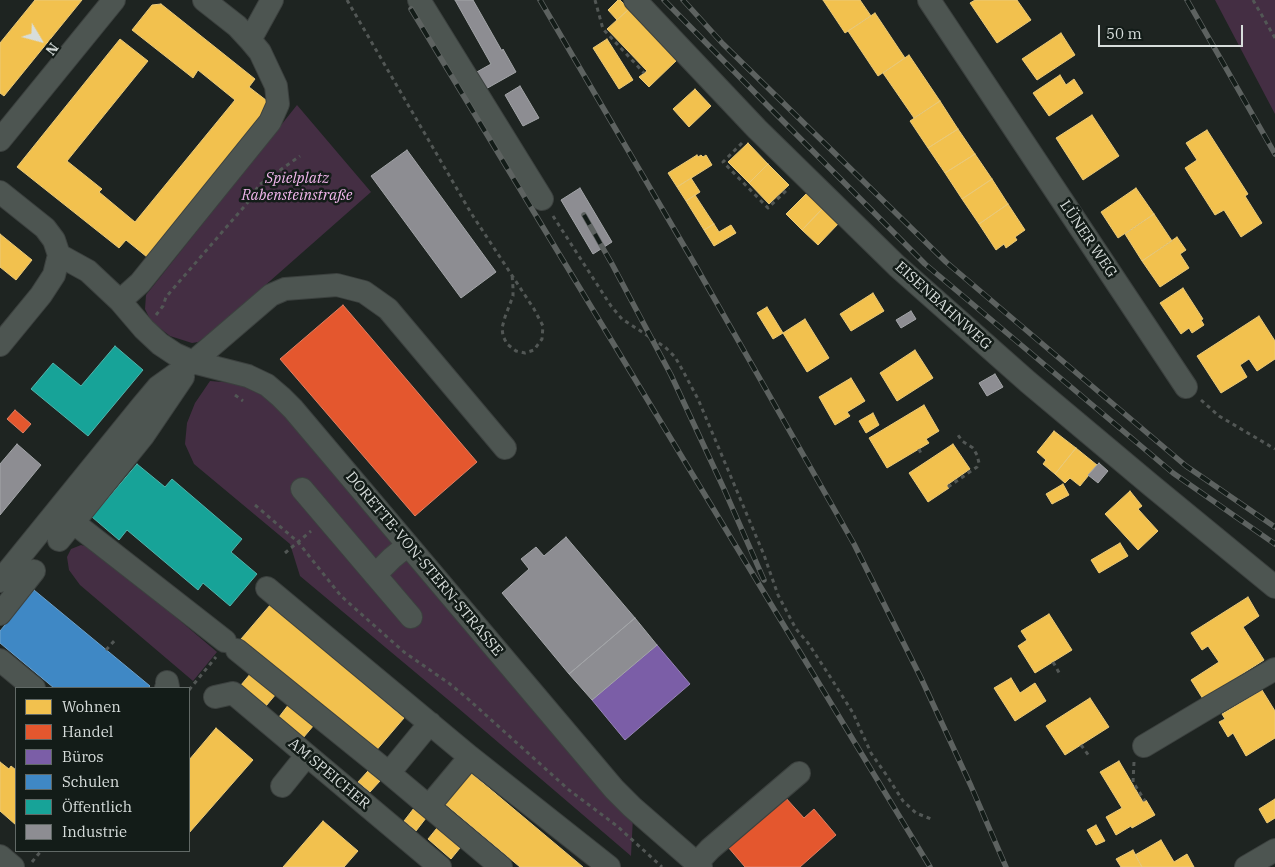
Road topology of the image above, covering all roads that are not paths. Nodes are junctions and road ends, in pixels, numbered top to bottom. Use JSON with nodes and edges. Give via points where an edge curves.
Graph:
{"nodes":[{"id":1,"x":114,"y":0,"type":"edge"},
{"id":2,"x":204,"y":0,"type":"edge"},
{"id":3,"x":272,"y":0,"type":"edge"},
{"id":4,"x":419,"y":0,"type":"edge"},
{"id":5,"x":635,"y":0,"type":"edge"},
{"id":6,"x":929,"y":0,"type":"edge"},
{"id":7,"x":250,"y":40,"type":"junction"},
{"id":8,"x":0,"y":140,"type":"edge"},
{"id":9,"x":0,"y":192,"type":"edge"},
{"id":10,"x":542,"y":199,"type":"road end"},
{"id":11,"x":59,"y":255,"type":"junction"},
{"id":12,"x":120,"y":301,"type":"junction"},
{"id":13,"x":0,"y":345,"type":"edge"},
{"id":14,"x":193,"y":362,"type":"junction"},
{"id":15,"x":1186,"y":386,"type":"road end"},
{"id":16,"x":505,"y":448,"type":"dead end"},
{"id":17,"x":302,"y":489,"type":"dead end"},
{"id":18,"x":74,"y":523,"type":"junction"},
{"id":19,"x":59,"y":540,"type":"dead end"},
{"id":20,"x":408,"y":544,"type":"junction"},
{"id":21,"x":34,"y":571,"type":"dead end"},
{"id":22,"x":375,"y":575,"type":"junction"},
{"id":23,"x":0,"y":581,"type":"edge"},
{"id":24,"x":1275,"y":587,"type":"edge"},
{"id":25,"x":267,"y":588,"type":"dead end"},
{"id":26,"x":0,"y":614,"type":"edge"},
{"id":27,"x":411,"y":617,"type":"dead end"},
{"id":28,"x":0,"y":660,"type":"edge"},
{"id":29,"x":1275,"y":669,"type":"edge"},
{"id":30,"x":33,"y":687,"type":"edge"},
{"id":31,"x":215,"y":697,"type":"dead end"},
{"id":32,"x":430,"y":723,"type":"junction"},
{"id":33,"x":1139,"y":750,"type":"road end"},
{"id":34,"x":307,"y":755,"type":"junction"},
{"id":35,"x":470,"y":757,"type":"junction"},
{"id":36,"x":389,"y":773,"type":"junction"},
{"id":37,"x":799,"y":773,"type":"dead end"},
{"id":38,"x":282,"y":786,"type":"dead end"},
{"id":39,"x":429,"y":806,"type":"junction"},
{"id":40,"x":1275,"y":850,"type":"edge"},
{"id":41,"x":0,"y":856,"type":"edge"},
{"id":42,"x":699,"y":865,"type":"edge"},
{"id":43,"x":14,"y":867,"type":"edge"},
{"id":44,"x":440,"y":867,"type":"edge"},
{"id":45,"x":501,"y":867,"type":"edge"},
{"id":46,"x":609,"y":867,"type":"edge"},
{"id":47,"x":1246,"y":867,"type":"edge"}],
"edges":[{"from":1,"to":8,"type":"street"},
{"from":2,"to":7,"type":"street"},
{"from":3,"to":7,"type":"street"},
{"from":4,"to":10,"type":"street"},
{"from":5,"to":24,"type":"street","name":"EISENBAHNWEG","via":[[757,129],[898,266],[1028,382]]},
{"from":6,"to":15,"type":"street","name":"LÜNER WEG"},
{"from":7,"to":12,"type":"street","via":[[260,52],[276,86],[278,104],[270,122],[140,284]]},
{"from":9,"to":11,"type":"street","via":[[45,228]]},
{"from":11,"to":12,"type":"street","name":"DORETTE-VON-STERN-STRASSE","via":[[88,271]]},
{"from":11,"to":13,"type":"street","via":[[54,275],[41,295]]},
{"from":12,"to":14,"type":"street","name":"DORETTE-VON-STERN-STRASSE","via":[[160,344]]},
{"from":14,"to":16,"type":"street","via":[[271,295],[285,289],[337,285],[364,292],[388,309]]},
{"from":14,"to":18,"type":"street","via":[[144,436]]},
{"from":14,"to":20,"type":"street","name":"DORETTE-VON-STERN-STRASSE","via":[[248,376],[267,385],[293,409]]},
{"from":14,"to":23,"type":"street","via":[[158,387]]},
{"from":17,"to":22,"type":"street"},
{"from":18,"to":19,"type":"street"},
{"from":18,"to":36,"type":"street"},
{"from":20,"to":22,"type":"street"},
{"from":20,"to":42,"type":"street","name":"DORETTE-VON-STERN-STRASSE","via":[[614,789]]},
{"from":21,"to":26,"type":"street"},
{"from":22,"to":27,"type":"street"},
{"from":25,"to":32,"type":"street"},
{"from":28,"to":30,"type":"street"},
{"from":29,"to":33,"type":"street"},
{"from":31,"to":34,"type":"street","name":"AM SPEICHER","via":[[233,693]]},
{"from":32,"to":35,"type":"street"},
{"from":32,"to":36,"type":"street"},
{"from":34,"to":38,"type":"street"},
{"from":34,"to":44,"type":"street","name":"AM SPEICHER"},
{"from":35,"to":39,"type":"street"},
{"from":35,"to":46,"type":"street"},
{"from":36,"to":39,"type":"street"},
{"from":37,"to":42,"type":"street","via":[[710,849]]},
{"from":39,"to":45,"type":"street"},
{"from":40,"to":47,"type":"street"},
{"from":41,"to":43,"type":"street"}]}
